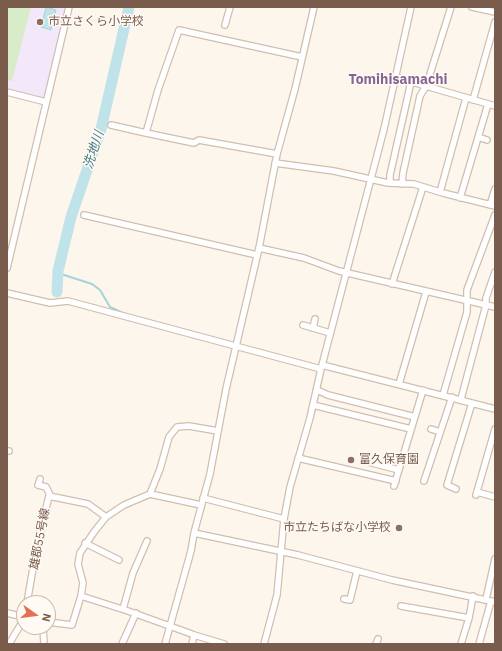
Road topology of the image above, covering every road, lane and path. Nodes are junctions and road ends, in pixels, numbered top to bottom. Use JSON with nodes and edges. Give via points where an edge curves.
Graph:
{"nodes":[{"id":1,"x":69,"y":7,"type":"edge"},
{"id":2,"x":230,"y":7,"type":"edge"},
{"id":3,"x":314,"y":7,"type":"edge"},
{"id":4,"x":411,"y":7,"type":"edge"},
{"id":5,"x":451,"y":7,"type":"edge"},
{"id":6,"x":472,"y":7,"type":"edge"},
{"id":7,"x":495,"y":12,"type":"edge"},
{"id":8,"x":495,"y":22,"type":"edge"},
{"id":9,"x":225,"y":25,"type":"dead end"},
{"id":10,"x":302,"y":57,"type":"junction"},
{"id":11,"x":395,"y":77,"type":"junction"},
{"id":12,"x":411,"y":82,"type":"junction"},
{"id":13,"x":427,"y":87,"type":"junction"},
{"id":14,"x":7,"y":92,"type":"edge"},
{"id":15,"x":466,"y":98,"type":"junction"},
{"id":16,"x":473,"y":100,"type":"junction"},
{"id":17,"x":46,"y":102,"type":"junction"},
{"id":18,"x":488,"y":104,"type":"junction"},
{"id":19,"x":495,"y":106,"type":"edge"},
{"id":20,"x":111,"y":125,"type":"dead end"},
{"id":21,"x":146,"y":133,"type":"junction"},
{"id":22,"x":478,"y":137,"type":"junction"},
{"id":23,"x":487,"y":140,"type":"dead end"},
{"id":24,"x":277,"y":154,"type":"junction"},
{"id":25,"x":275,"y":163,"type":"junction"},
{"id":26,"x":370,"y":180,"type":"junction"},
{"id":27,"x":390,"y":183,"type":"junction"},
{"id":28,"x":402,"y":184,"type":"junction"},
{"id":29,"x":423,"y":187,"type":"junction"},
{"id":30,"x":495,"y":189,"type":"edge"},
{"id":31,"x":440,"y":192,"type":"junction"},
{"id":32,"x":460,"y":198,"type":"junction"},
{"id":33,"x":492,"y":205,"type":"edge"},
{"id":34,"x":84,"y":215,"type":"dead end"},
{"id":35,"x":495,"y":215,"type":"edge"},
{"id":36,"x":259,"y":248,"type":"junction"},
{"id":37,"x":257,"y":255,"type":"junction"},
{"id":38,"x":7,"y":268,"type":"edge"},
{"id":39,"x":346,"y":272,"type":"junction"},
{"id":40,"x":494,"y":275,"type":"edge"},
{"id":41,"x":392,"y":284,"type":"junction"},
{"id":42,"x":426,"y":292,"type":"junction"},
{"id":43,"x":7,"y":293,"type":"edge"},
{"id":44,"x":466,"y":301,"type":"junction"},
{"id":45,"x":486,"y":305,"type":"junction"},
{"id":46,"x":495,"y":307,"type":"edge"},
{"id":47,"x":315,"y":319,"type":"dead end"},
{"id":48,"x":304,"y":325,"type":"dead end"},
{"id":49,"x":313,"y":328,"type":"junction"},
{"id":50,"x":330,"y":333,"type":"junction"},
{"id":51,"x":235,"y":346,"type":"junction"},
{"id":52,"x":322,"y":367,"type":"junction"},
{"id":53,"x":399,"y":384,"type":"junction"},
{"id":54,"x":317,"y":390,"type":"junction"},
{"id":55,"x":423,"y":390,"type":"junction"},
{"id":56,"x":443,"y":395,"type":"junction"},
{"id":57,"x":452,"y":397,"type":"junction"},
{"id":58,"x":461,"y":399,"type":"junction"},
{"id":59,"x":472,"y":403,"type":"junction"},
{"id":60,"x":313,"y":405,"type":"junction"},
{"id":61,"x":495,"y":409,"type":"edge"},
{"id":62,"x":415,"y":417,"type":"junction"},
{"id":63,"x":411,"y":429,"type":"junction"},
{"id":64,"x":431,"y":429,"type":"dead end"},
{"id":65,"x":495,"y":429,"type":"edge"},
{"id":66,"x":218,"y":431,"type":"junction"},
{"id":67,"x":440,"y":432,"type":"junction"},
{"id":68,"x":298,"y":458,"type":"junction"},
{"id":69,"x":372,"y":463,"type":"dead end"},
{"id":70,"x":399,"y":470,"type":"junction"},
{"id":71,"x":40,"y":479,"type":"dead end"},
{"id":72,"x":424,"y":481,"type":"dead end"},
{"id":73,"x":456,"y":489,"type":"dead end"},
{"id":74,"x":150,"y":494,"type":"junction"},
{"id":75,"x":51,"y":497,"type":"junction"},
{"id":76,"x":495,"y":497,"type":"edge"},
{"id":77,"x":203,"y":498,"type":"junction"},
{"id":78,"x":201,"y":505,"type":"junction"},
{"id":79,"x":106,"y":517,"type":"junction"},
{"id":80,"x":284,"y":519,"type":"junction"},
{"id":81,"x":194,"y":533,"type":"junction"},
{"id":82,"x":147,"y":541,"type":"dead end"},
{"id":83,"x":85,"y":543,"type":"junction"},
{"id":84,"x":281,"y":552,"type":"junction"},
{"id":85,"x":495,"y":558,"type":"edge"},
{"id":86,"x":119,"y":560,"type":"dead end"},
{"id":87,"x":357,"y":571,"type":"junction"},
{"id":88,"x":29,"y":595,"type":"edge"},
{"id":89,"x":81,"y":596,"type":"junction"},
{"id":90,"x":473,"y":596,"type":"junction"},
{"id":91,"x":344,"y":599,"type":"dead end"},
{"id":92,"x":490,"y":600,"type":"edge"},
{"id":93,"x":401,"y":606,"type":"dead end"},
{"id":94,"x":123,"y":609,"type":"junction"},
{"id":95,"x":136,"y":613,"type":"junction"},
{"id":96,"x":468,"y":618,"type":"junction"},
{"id":97,"x":56,"y":623,"type":"edge"},
{"id":98,"x":170,"y":626,"type":"junction"},
{"id":99,"x":16,"y":632,"type":"edge"},
{"id":100,"x":194,"y":635,"type":"junction"},
{"id":101,"x":9,"y":644,"type":"edge"},
{"id":102,"x":122,"y":644,"type":"edge"},
{"id":103,"x":165,"y":644,"type":"edge"},
{"id":104,"x":192,"y":644,"type":"edge"},
{"id":105,"x":224,"y":644,"type":"edge"},
{"id":106,"x":264,"y":644,"type":"edge"},
{"id":107,"x":462,"y":644,"type":"edge"},
{"id":108,"x":479,"y":644,"type":"edge"}],
"edges":[{"from":1,"to":17,"type":"street"},
{"from":2,"to":9,"type":"street"},
{"from":3,"to":10,"type":"street"},
{"from":4,"to":11,"type":"street"},
{"from":5,"to":13,"type":"street"},
{"from":6,"to":7,"type":"street"},
{"from":8,"to":16,"type":"street"},
{"from":10,"to":21,"type":"street","via":[[179,30]]},
{"from":10,"to":24,"type":"street"},
{"from":11,"to":12,"type":"street"},
{"from":11,"to":26,"type":"street"},
{"from":12,"to":13,"type":"street"},
{"from":12,"to":27,"type":"street"},
{"from":13,"to":15,"type":"street"},
{"from":13,"to":28,"type":"street","via":[[420,96]]},
{"from":14,"to":17,"type":"street"},
{"from":15,"to":16,"type":"street"},
{"from":15,"to":31,"type":"street"},
{"from":16,"to":18,"type":"street"},
{"from":17,"to":38,"type":"street"},
{"from":18,"to":19,"type":"street"},
{"from":18,"to":22,"type":"street"},
{"from":20,"to":21,"type":"street"},
{"from":21,"to":24,"type":"street","via":[[194,143],[199,140]]},
{"from":22,"to":23,"type":"street"},
{"from":22,"to":32,"type":"street"},
{"from":24,"to":25,"type":"street"},
{"from":25,"to":26,"type":"street","via":[[334,171]]},
{"from":25,"to":36,"type":"street"},
{"from":26,"to":27,"type":"street"},
{"from":26,"to":39,"type":"street"},
{"from":27,"to":28,"type":"street"},
{"from":28,"to":29,"type":"street"},
{"from":29,"to":31,"type":"street"},
{"from":29,"to":41,"type":"street"},
{"from":30,"to":33,"type":"street"},
{"from":31,"to":32,"type":"street"},
{"from":32,"to":33,"type":"street"},
{"from":34,"to":37,"type":"street"},
{"from":35,"to":44,"type":"street","via":[[467,290]]},
{"from":36,"to":37,"type":"street"},
{"from":36,"to":39,"type":"street","via":[[304,258]]},
{"from":37,"to":51,"type":"street"},
{"from":39,"to":41,"type":"street"},
{"from":39,"to":50,"type":"street"},
{"from":40,"to":45,"type":"street"},
{"from":41,"to":42,"type":"street"},
{"from":42,"to":44,"type":"street"},
{"from":42,"to":53,"type":"street"},
{"from":43,"to":51,"type":"street","via":[[50,303],[68,300]]},
{"from":44,"to":45,"type":"street"},
{"from":44,"to":56,"type":"street","via":[[467,312],[457,335]]},
{"from":45,"to":46,"type":"street"},
{"from":45,"to":58,"type":"street"},
{"from":47,"to":49,"type":"street"},
{"from":48,"to":49,"type":"street"},
{"from":49,"to":50,"type":"street"},
{"from":50,"to":52,"type":"street"},
{"from":51,"to":52,"type":"street"},
{"from":51,"to":66,"type":"street"},
{"from":52,"to":53,"type":"street"},
{"from":52,"to":54,"type":"street"},
{"from":53,"to":55,"type":"street"},
{"from":54,"to":60,"type":"street"},
{"from":54,"to":62,"type":"street"},
{"from":55,"to":56,"type":"street"},
{"from":55,"to":62,"type":"street"},
{"from":56,"to":57,"type":"street"},
{"from":57,"to":58,"type":"street"},
{"from":57,"to":67,"type":"street"},
{"from":58,"to":59,"type":"street"},
{"from":59,"to":61,"type":"street"},
{"from":59,"to":73,"type":"street","via":[[447,486]]},
{"from":60,"to":63,"type":"street"},
{"from":60,"to":68,"type":"street"},
{"from":62,"to":63,"type":"street"},
{"from":63,"to":70,"type":"street"},
{"from":64,"to":67,"type":"street"},
{"from":65,"to":76,"type":"street","via":[[476,493]]},
{"from":66,"to":74,"type":"street","via":[[189,426],[177,427],[169,437]]},
{"from":66,"to":77,"type":"street"},
{"from":67,"to":72,"type":"street"},
{"from":68,"to":70,"type":"street","via":[[395,483]]},
{"from":68,"to":80,"type":"street"},
{"from":69,"to":70,"type":"street"},
{"from":71,"to":75,"type":"street","via":[[38,485],[46,487]]},
{"from":74,"to":78,"type":"street"},
{"from":74,"to":79,"type":"street","via":[[124,505]]},
{"from":75,"to":79,"type":"street","name":"雄郡55号線","via":[[88,504]]},
{"from":75,"to":88,"type":"street","name":"雄郡55号線","via":[[49,496],[42,521]]},
{"from":77,"to":78,"type":"street"},
{"from":77,"to":80,"type":"street"},
{"from":78,"to":81,"type":"street"},
{"from":79,"to":83,"type":"street"},
{"from":80,"to":84,"type":"street"},
{"from":81,"to":84,"type":"street"},
{"from":81,"to":98,"type":"street"},
{"from":82,"to":94,"type":"street","via":[[133,573]]},
{"from":83,"to":86,"type":"street"},
{"from":83,"to":89,"type":"street","via":[[78,564],[83,583]]},
{"from":84,"to":87,"type":"street"},
{"from":84,"to":106,"type":"street","via":[[277,595]]},
{"from":85,"to":92,"type":"street"},
{"from":87,"to":90,"type":"street"},
{"from":87,"to":91,"type":"street","via":[[350,600]]},
{"from":89,"to":94,"type":"street"},
{"from":89,"to":97,"type":"street","via":[[72,625]]},
{"from":90,"to":92,"type":"street"},
{"from":90,"to":96,"type":"street"},
{"from":92,"to":108,"type":"street"},
{"from":93,"to":96,"type":"street"},
{"from":94,"to":95,"type":"street"},
{"from":95,"to":98,"type":"street"},
{"from":95,"to":102,"type":"street"},
{"from":96,"to":107,"type":"street"},
{"from":98,"to":100,"type":"street"},
{"from":98,"to":103,"type":"street"},
{"from":99,"to":101,"type":"street"},
{"from":100,"to":104,"type":"street"},
{"from":100,"to":105,"type":"street"}]}
